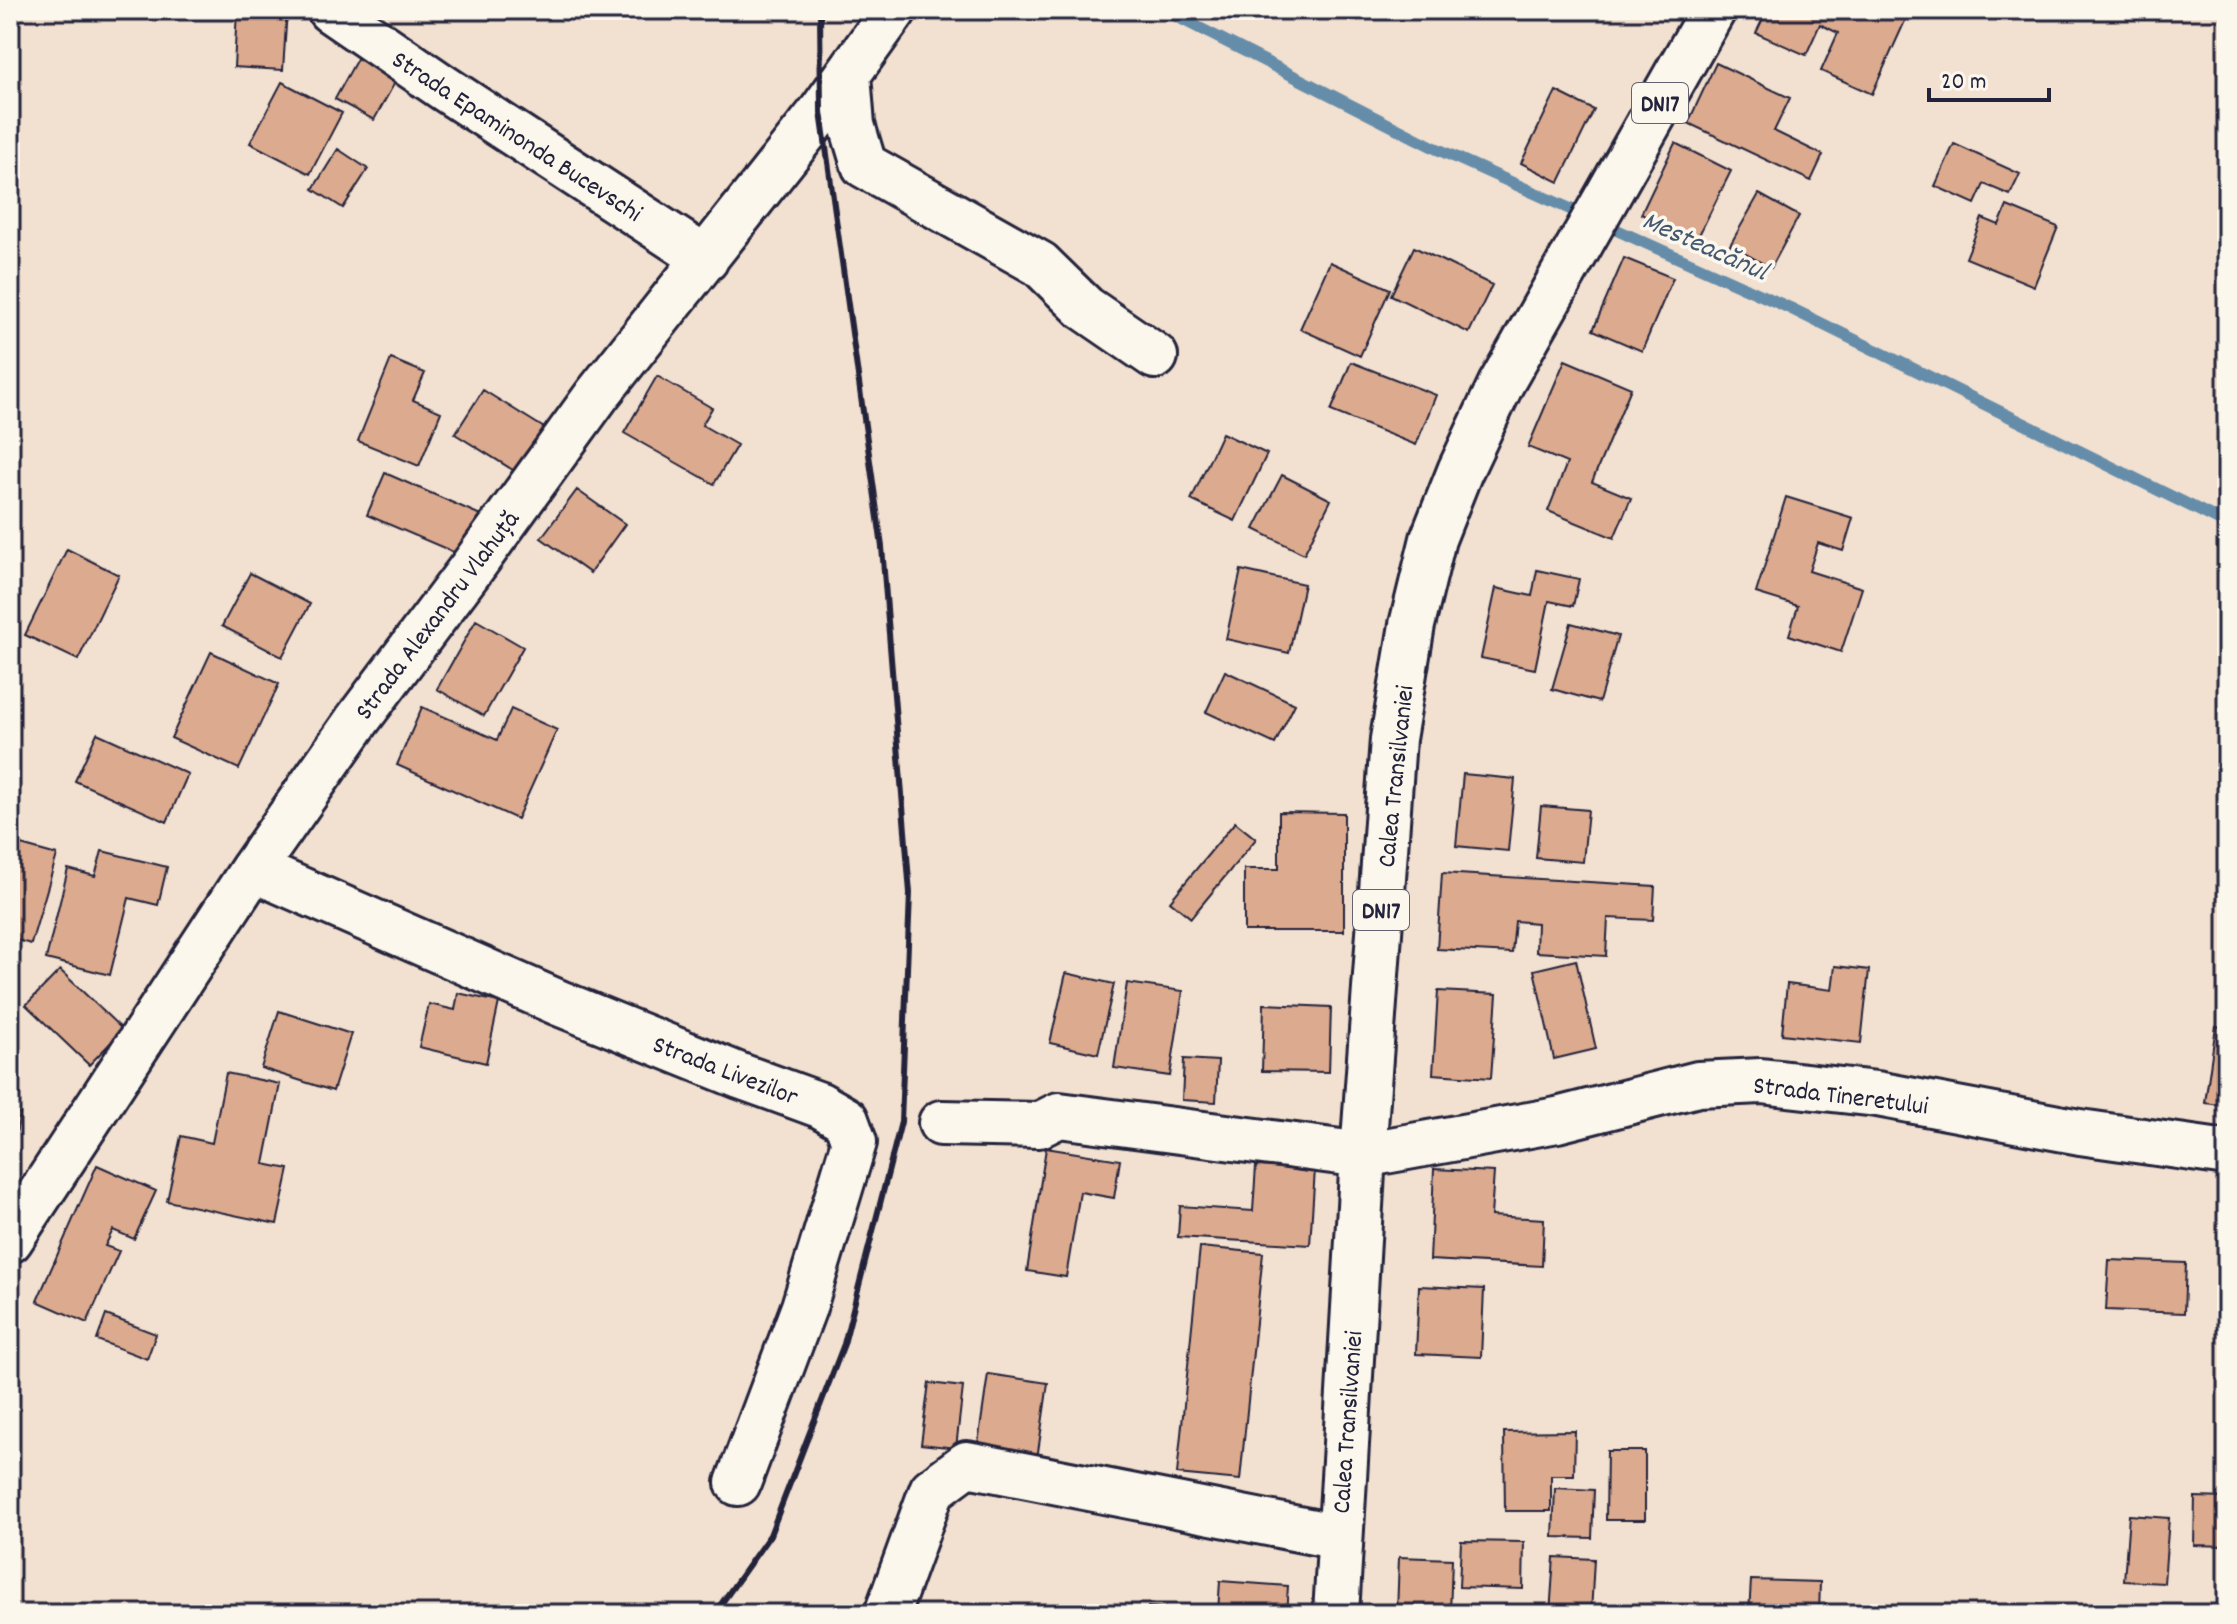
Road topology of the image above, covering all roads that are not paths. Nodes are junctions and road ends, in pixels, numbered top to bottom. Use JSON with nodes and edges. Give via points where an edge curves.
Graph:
{"nodes":[{"id":1,"x":330,"y":10,"type":"edge"},
{"id":2,"x":894,"y":10,"type":"edge"},
{"id":3,"x":1713,"y":10,"type":"edge"},
{"id":4,"x":848,"y":75,"type":"junction"},
{"id":5,"x":706,"y":259,"type":"junction"},
{"id":6,"x":1155,"y":356,"type":"dead end"},
{"id":7,"x":253,"y":869,"type":"junction"},
{"id":8,"x":941,"y":1123,"type":"dead end"},
{"id":9,"x":2227,"y":1153,"type":"edge"},
{"id":10,"x":1363,"y":1155,"type":"junction"},
{"id":11,"x":10,"y":1240,"type":"edge"},
{"id":12,"x":738,"y":1483,"type":"dead end"},
{"id":13,"x":1339,"y":1537,"type":"junction"},
{"id":14,"x":888,"y":1611,"type":"dead end"},
{"id":15,"x":1336,"y":1614,"type":"edge"}],
"edges":[{"from":1,"to":5,"type":"main road","name":"Strada Epaminonda Bucevschi"},
{"from":2,"to":4,"type":"main road","name":"Strada Alexandru Vlahuță"},
{"from":3,"to":10,"type":"main road","name":"Calea Transilvaniei","number":"DN17","via":[[1501,384],[1433,539],[1393,739]]},
{"from":4,"to":5,"type":"main road","name":"Strada Alexandru Vlahuță"},
{"from":4,"to":6,"type":"main road","via":[[852,125],[864,165],[1040,264],[1085,308]]},
{"from":5,"to":7,"type":"main road","name":"Strada Alexandru Vlahuță","via":[[597,395]]},
{"from":7,"to":11,"type":"main road","name":"Strada Alexandru Vlahuță"},
{"from":7,"to":12,"type":"main road","name":"Strada Livezilor","via":[[545,997],[820,1105],[846,1120],[854,1142],[804,1307]]},
{"from":8,"to":10,"type":"main road","via":[[1039,1125],[1059,1115]]},
{"from":9,"to":10,"type":"main road","name":"Strada Tineretului","via":[[1877,1094],[1761,1081],[1698,1084],[1557,1120]]},
{"from":10,"to":13,"type":"main road","name":"Calea Transilvaniei","number":"DN17"},
{"from":13,"to":14,"type":"main road","via":[[967,1464],[932,1490]]},
{"from":13,"to":15,"type":"main road","name":"Calea Transilvaniei","number":"DN17"}]}
